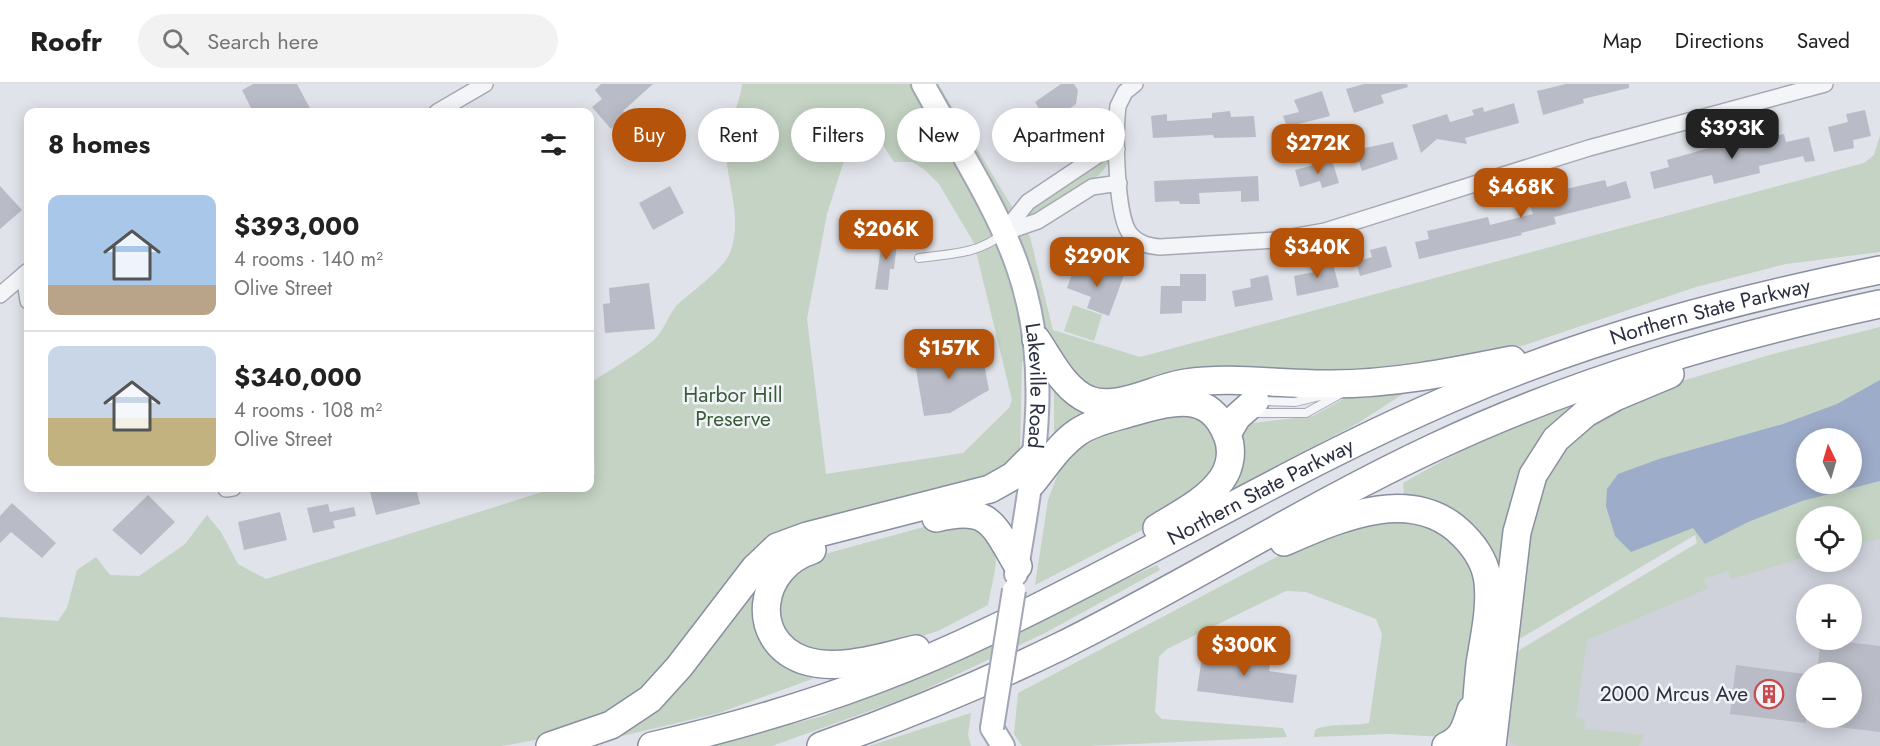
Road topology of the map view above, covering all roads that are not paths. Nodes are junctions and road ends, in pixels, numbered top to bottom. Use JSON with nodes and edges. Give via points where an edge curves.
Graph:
{"nodes":[{"id":1,"x":485,"y":84,"type":"edge"},
{"id":2,"x":923,"y":84,"type":"edge"},
{"id":3,"x":1135,"y":84,"type":"edge"},
{"id":4,"x":1825,"y":84,"type":"edge"},
{"id":5,"x":445,"y":108,"type":"edge"},
{"id":6,"x":1118,"y":108,"type":"edge"},
{"id":7,"x":1088,"y":162,"type":"edge"},
{"id":8,"x":1118,"y":162,"type":"edge"},
{"id":9,"x":1119,"y":183,"type":"junction"},
{"id":10,"x":1003,"y":232,"type":"junction"},
{"id":11,"x":919,"y":258,"type":"dead end"},
{"id":12,"x":1880,"y":270,"type":"edge"},
{"id":13,"x":24,"y":274,"type":"edge"},
{"id":14,"x":0,"y":295,"type":"edge"},
{"id":15,"x":1880,"y":304,"type":"edge"},
{"id":16,"x":1880,"y":319,"type":"edge"},
{"id":17,"x":1036,"y":339,"type":"junction"},
{"id":18,"x":1592,"y":344,"type":"junction"},
{"id":19,"x":1207,"y":382,"type":"junction"},
{"id":20,"x":1356,"y":384,"type":"junction"},
{"id":21,"x":1241,"y":416,"type":"junction"},
{"id":22,"x":1036,"y":453,"type":"junction"},
{"id":23,"x":1031,"y":484,"type":"junction"},
{"id":24,"x":1016,"y":578,"type":"junction"},
{"id":25,"x":1174,"y":585,"type":"junction"},
{"id":26,"x":1031,"y":610,"type":"junction"},
{"id":27,"x":985,"y":634,"type":"junction"},
{"id":28,"x":1478,"y":686,"type":"junction"},
{"id":29,"x":994,"y":740,"type":"edge"},
{"id":30,"x":550,"y":746,"type":"edge"},
{"id":31,"x":652,"y":746,"type":"edge"},
{"id":32,"x":821,"y":746,"type":"edge"},
{"id":33,"x":1446,"y":746,"type":"edge"},
{"id":34,"x":1473,"y":746,"type":"edge"},
{"id":35,"x":1492,"y":746,"type":"edge"}],
"edges":[{"from":1,"to":5,"type":"street"},
{"from":2,"to":10,"type":"main road","name":"Lakeville Road"},
{"from":3,"to":6,"type":"street","via":[[1125,92]]},
{"from":4,"to":9,"type":"street","via":[[1589,148],[1290,239],[1171,247],[1143,244],[1126,229]]},
{"from":7,"to":10,"type":"street","via":[[1028,202]]},
{"from":8,"to":9,"type":"street"},
{"from":9,"to":10,"type":"street","via":[[1092,187],[1038,221]]},
{"from":10,"to":11,"type":"lane","via":[[985,247]]},
{"from":10,"to":17,"type":"main road","name":"Lakeville Road","via":[[1024,286]]},
{"from":12,"to":18,"type":"highway","name":"Northern State Parkway","via":[[1737,301]]},
{"from":13,"to":14,"type":"street"},
{"from":15,"to":25,"type":"highway","name":"Northern State Parkway","via":[[1712,344],[1526,408],[1400,464]]},
{"from":16,"to":35,"type":"highway","via":[[1744,351],[1676,372],[1600,404],[1556,440],[1533,475],[1520,519]]},
{"from":17,"to":19,"type":"highway","via":[[1070,386],[1093,401],[1112,402],[1177,384]]},
{"from":17,"to":22,"type":"main road","name":"Lakeville Road"},
{"from":18,"to":20,"type":"highway","via":[[1431,376]]},
{"from":18,"to":26,"type":"highway","name":"Northern State Parkway","via":[[1498,378],[1384,429]]},
{"from":19,"to":20,"type":"highway"},
{"from":19,"to":21,"type":"highway","via":[[1229,396]]},
{"from":20,"to":21,"type":"lane"},
{"from":20,"to":21,"type":"lane","via":[[1306,413]]},
{"from":21,"to":23,"type":"highway","via":[[1219,420],[1192,402],[1171,402],[1107,420],[1080,431],[1066,442]]},
{"from":21,"to":26,"type":"highway","via":[[1229,464],[1218,484],[1173,518],[1090,564]]},
{"from":22,"to":23,"type":"main road","name":"Lakeville Road"},
{"from":22,"to":30,"type":"highway","via":[[1013,476],[990,489],[807,536],[777,548],[755,568],[659,690],[611,725]]},
{"from":23,"to":24,"type":"main road","name":"Lakeville Road"},
{"from":24,"to":27,"type":"highway","via":[[990,522],[964,512],[801,554],[777,573],[767,598],[769,621],[777,640],[794,655],[820,664],[871,659]]},
{"from":24,"to":29,"type":"main road","name":"Lakeville Road","bridge":true},
{"from":25,"to":28,"type":"highway","via":[[1357,514],[1392,508],[1428,513],[1452,524],[1465,536],[1485,569],[1489,598]]},
{"from":25,"to":32,"type":"highway","name":"Northern State Parkway","via":[[1062,645],[952,696]]},
{"from":26,"to":27,"type":"highway","name":"Northern State Parkway"},
{"from":27,"to":31,"type":"highway","name":"Northern State Parkway","via":[[826,697]]},
{"from":28,"to":33,"type":"highway","via":[[1464,732]]},
{"from":28,"to":34,"type":"highway"}]}
